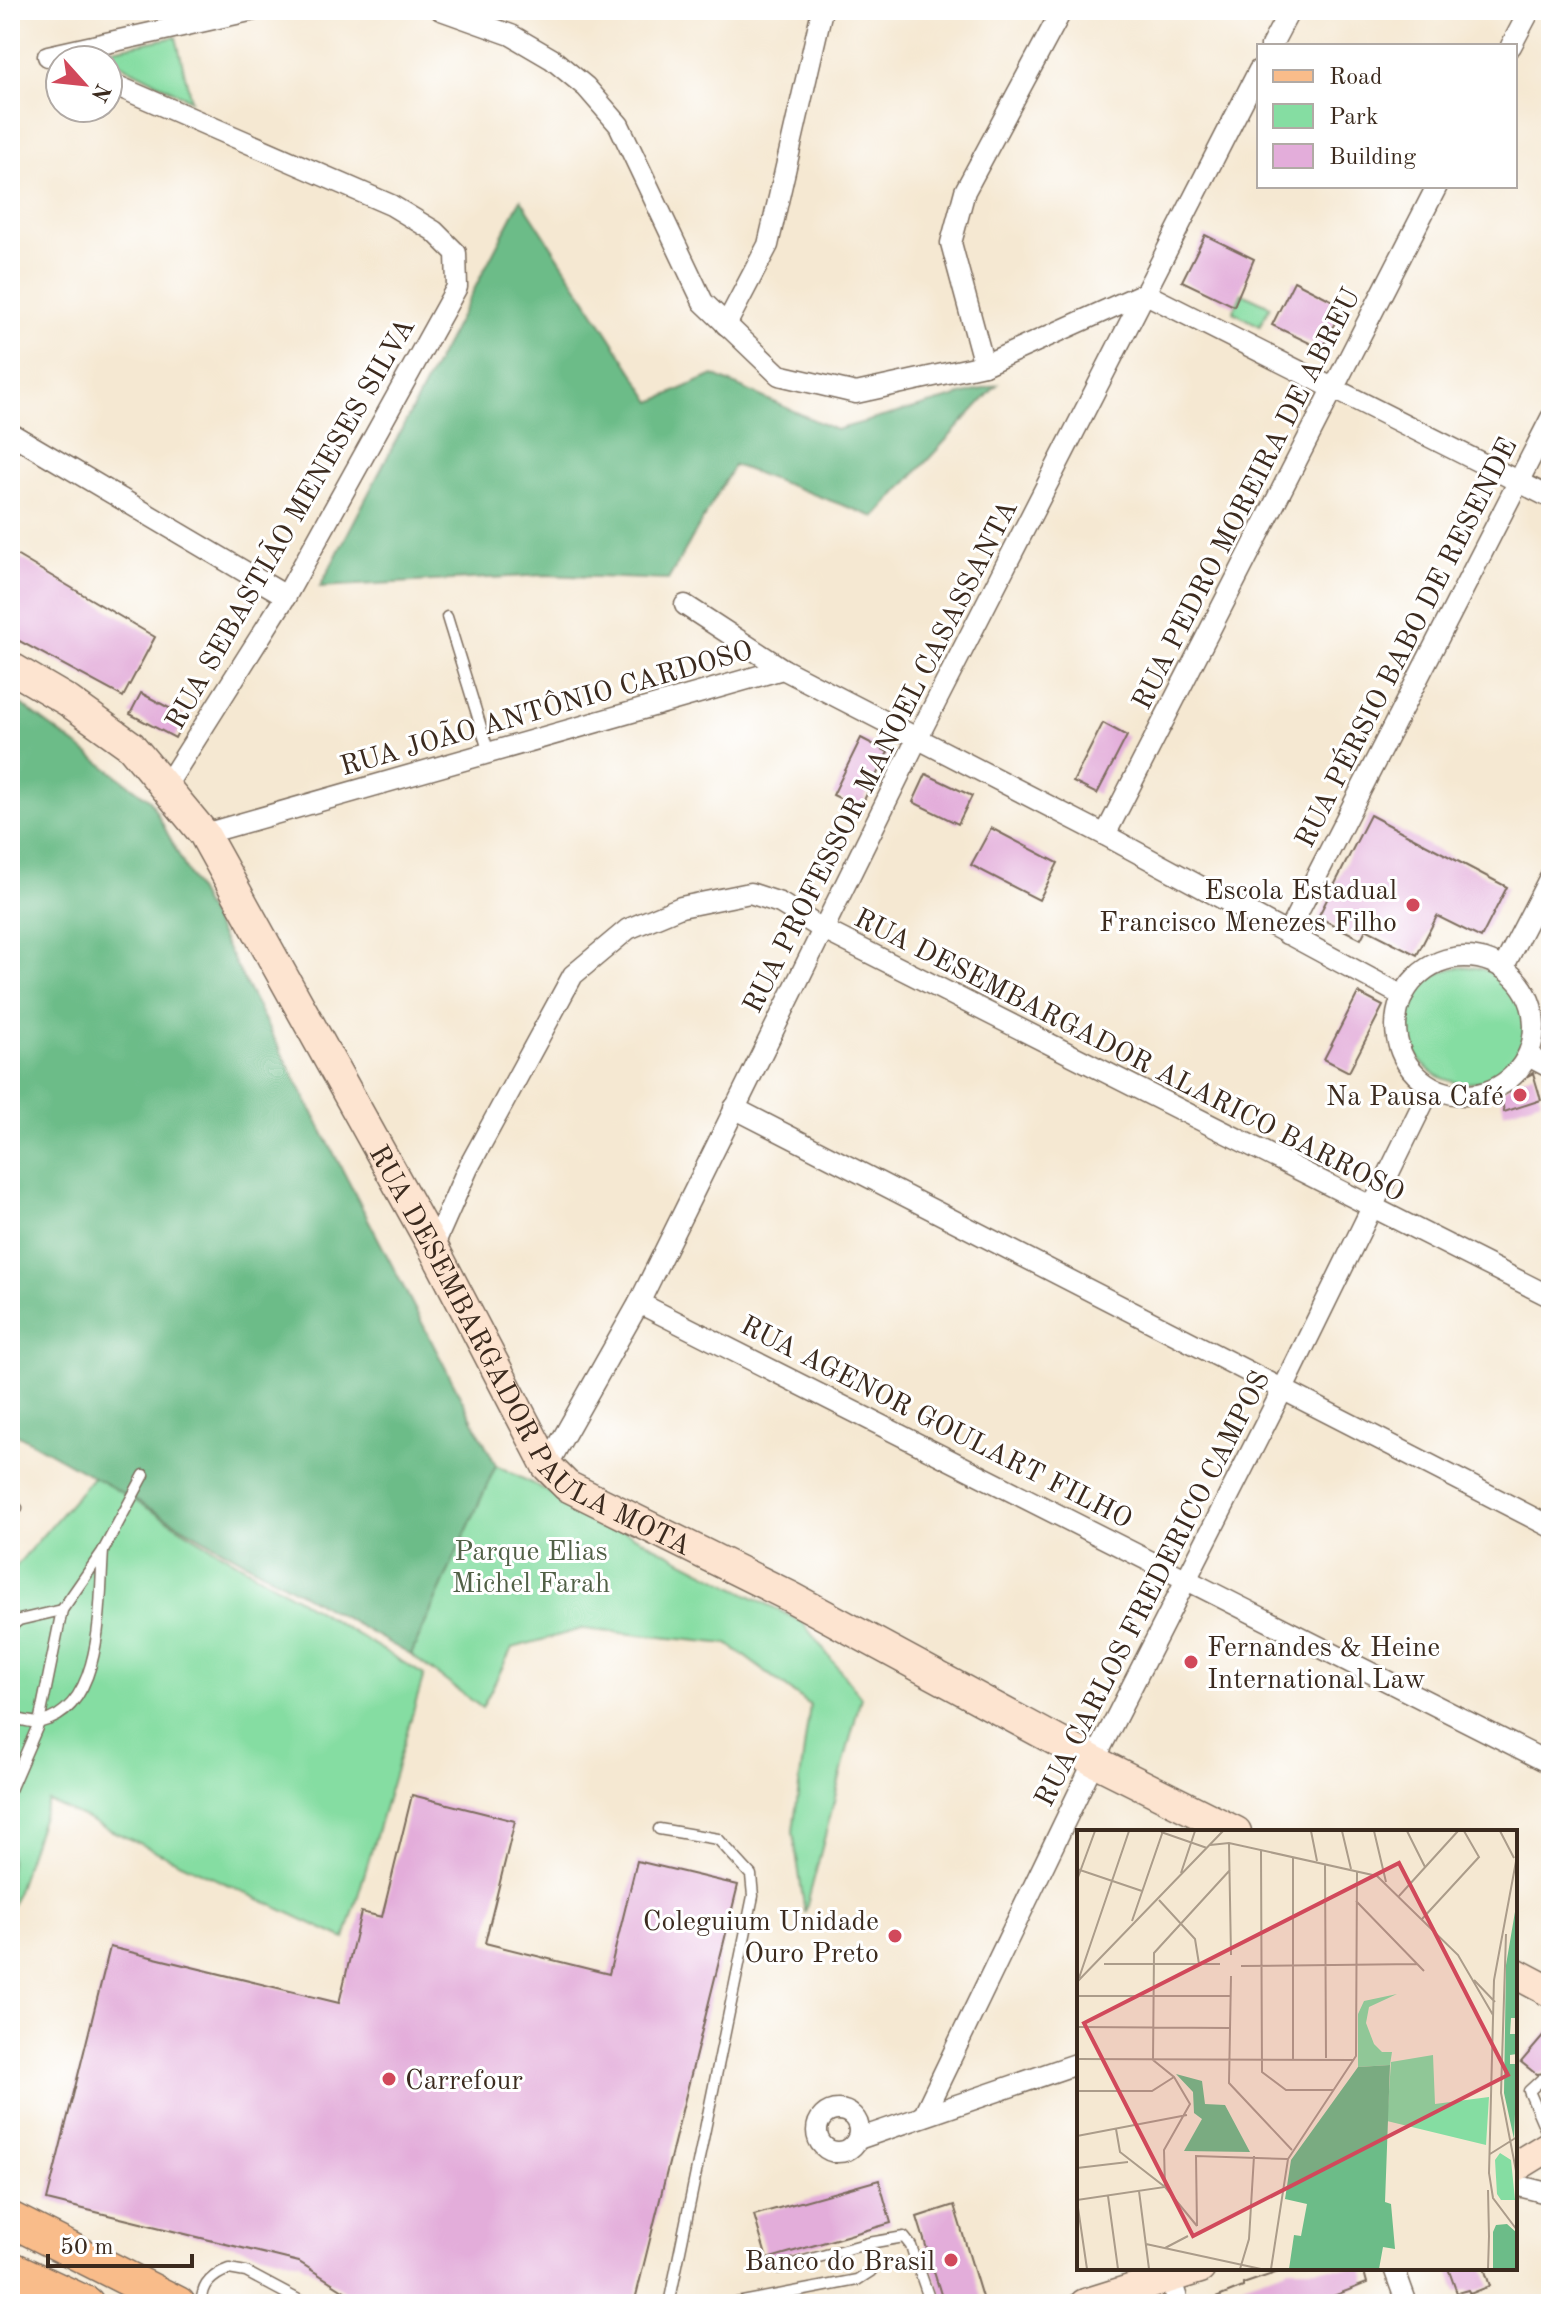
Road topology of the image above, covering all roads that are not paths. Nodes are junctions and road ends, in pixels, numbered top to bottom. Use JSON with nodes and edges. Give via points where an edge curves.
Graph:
{"nodes":[{"id":1,"x":254,"y":10,"type":"edge"},
{"id":2,"x":441,"y":10,"type":"edge"},
{"id":3,"x":822,"y":10,"type":"edge"},
{"id":4,"x":1062,"y":10,"type":"edge"},
{"id":5,"x":1290,"y":10,"type":"edge"},
{"id":6,"x":1530,"y":10,"type":"edge"},
{"id":7,"x":115,"y":44,"type":"edge"},
{"id":8,"x":1272,"y":44,"type":"edge"},
{"id":9,"x":1512,"y":44,"type":"edge"},
{"id":10,"x":1257,"y":74,"type":"edge"},
{"id":11,"x":124,"y":89,"type":"edge"},
{"id":12,"x":1436,"y":188,"type":"edge"},
{"id":13,"x":1144,"y":293,"type":"junction"},
{"id":14,"x":726,"y":325,"type":"junction"},
{"id":15,"x":984,"y":365,"type":"junction"},
{"id":16,"x":1331,"y":389,"type":"junction"},
{"id":17,"x":1551,"y":418,"type":"edge"},
{"id":18,"x":10,"y":433,"type":"edge"},
{"id":19,"x":1519,"y":481,"type":"junction"},
{"id":20,"x":1551,"y":498,"type":"edge"},
{"id":21,"x":286,"y":596,"type":"junction"},
{"id":22,"x":685,"y":605,"type":"dead end"},
{"id":23,"x":447,"y":617,"type":"dead end"},
{"id":24,"x":10,"y":667,"type":"edge"},
{"id":25,"x":783,"y":669,"type":"junction"},
{"id":26,"x":918,"y":737,"type":"junction"},
{"id":27,"x":489,"y":753,"type":"junction"},
{"id":28,"x":166,"y":786,"type":"junction"},
{"id":29,"x":204,"y":834,"type":"junction"},
{"id":30,"x":1105,"y":835,"type":"junction"},
{"id":31,"x":1551,"y":875,"type":"edge"},
{"id":32,"x":824,"y":930,"type":"junction"},
{"id":33,"x":1287,"y":934,"type":"junction"},
{"id":34,"x":1503,"y":968,"type":"junction"},
{"id":35,"x":1403,"y":996,"type":"junction"},
{"id":36,"x":1528,"y":1056,"type":"junction"},
{"id":37,"x":1551,"y":1068,"type":"edge"},
{"id":38,"x":1431,"y":1087,"type":"junction"},
{"id":39,"x":734,"y":1108,"type":"junction"},
{"id":40,"x":1373,"y":1208,"type":"junction"},
{"id":41,"x":433,"y":1247,"type":"junction"},
{"id":42,"x":1551,"y":1297,"type":"edge"},
{"id":43,"x":639,"y":1303,"type":"junction"},
{"id":44,"x":1283,"y":1389,"type":"junction"},
{"id":45,"x":547,"y":1466,"type":"junction"},
{"id":46,"x":144,"y":1475,"type":"dead end"},
{"id":47,"x":1551,"y":1527,"type":"edge"},
{"id":48,"x":103,"y":1551,"type":"junction"},
{"id":49,"x":1187,"y":1578,"type":"junction"},
{"id":50,"x":62,"y":1610,"type":"junction"},
{"id":51,"x":10,"y":1627,"type":"edge"},
{"id":52,"x":10,"y":1717,"type":"edge"},
{"id":53,"x":39,"y":1723,"type":"junction"},
{"id":54,"x":1094,"y":1761,"type":"junction"},
{"id":55,"x":1551,"y":1764,"type":"edge"},
{"id":56,"x":10,"y":1790,"type":"edge"},
{"id":57,"x":659,"y":1829,"type":"dead end"},
{"id":58,"x":1232,"y":1830,"type":"edge"},
{"id":59,"x":1517,"y":1974,"type":"edge"},
{"id":60,"x":1551,"y":1992,"type":"edge"},
{"id":61,"x":1077,"y":2064,"type":"edge"},
{"id":62,"x":1542,"y":2079,"type":"dead end"},
{"id":63,"x":923,"y":2116,"type":"junction"},
{"id":64,"x":858,"y":2139,"type":"dead end"},
{"id":65,"x":1551,"y":2143,"type":"edge"},
{"id":66,"x":1517,"y":2166,"type":"edge"},
{"id":67,"x":1517,"y":2186,"type":"edge"},
{"id":68,"x":1551,"y":2194,"type":"edge"},
{"id":69,"x":10,"y":2219,"type":"edge"},
{"id":70,"x":869,"y":2243,"type":"junction"},
{"id":71,"x":10,"y":2268,"type":"edge"},
{"id":72,"x":779,"y":2268,"type":"dead end"},
{"id":73,"x":1198,"y":2270,"type":"edge"},
{"id":74,"x":1395,"y":2270,"type":"edge"},
{"id":75,"x":1174,"y":2291,"type":"edge"},
{"id":76,"x":737,"y":2303,"type":"edge"},
{"id":77,"x":87,"y":2304,"type":"edge"},
{"id":78,"x":178,"y":2304,"type":"edge"},
{"id":79,"x":202,"y":2304,"type":"edge"},
{"id":80,"x":306,"y":2304,"type":"edge"},
{"id":81,"x":669,"y":2304,"type":"edge"},
{"id":82,"x":931,"y":2304,"type":"edge"},
{"id":83,"x":1085,"y":2304,"type":"edge"},
{"id":84,"x":1407,"y":2304,"type":"edge"}],
"edges":[{"from":1,"to":7,"type":"street"},
{"from":2,"to":14,"type":"street","via":[[511,35],[586,87],[619,125],[703,302]]},
{"from":3,"to":14,"type":"street","via":[[768,245]]},
{"from":4,"to":15,"type":"street","via":[[965,191],[951,243]]},
{"from":5,"to":8,"type":"street"},
{"from":6,"to":9,"type":"street"},
{"from":10,"to":13,"type":"street","name":"RUA PROFESSOR MANOEL CASASSANTA"},
{"from":11,"to":21,"type":"street","name":"RUA SEBASTIÃO MENESES SILVA","via":[[391,205],[434,231],[456,253],[457,287]]},
{"from":12,"to":16,"type":"street","name":"RUA PEDRO MOREIRA DE ABREU"},
{"from":13,"to":15,"type":"street"},
{"from":13,"to":16,"type":"street"},
{"from":13,"to":26,"type":"street","name":"RUA PROFESSOR MANOEL CASASSANTA"},
{"from":14,"to":15,"type":"street","via":[[779,375],[856,393]]},
{"from":16,"to":19,"type":"street"},
{"from":16,"to":30,"type":"street","name":"RUA PEDRO MOREIRA DE ABREU"},
{"from":17,"to":19,"type":"street","name":"RUA PÉRSIO BABO DE RESENDE"},
{"from":18,"to":21,"type":"street"},
{"from":19,"to":20,"type":"street"},
{"from":19,"to":33,"type":"street","name":"RUA PÉRSIO BABO DE RESENDE"},
{"from":21,"to":28,"type":"street","name":"RUA SEBASTIÃO MENESES SILVA"},
{"from":22,"to":25,"type":"street"},
{"from":23,"to":27,"type":"lane"},
{"from":24,"to":28,"type":"street","name":"RUA DESEMBARGADOR PAULA MOTA","via":[[131,746]]},
{"from":25,"to":26,"type":"street","name":"RUA JOÃO ANTÔNIO CARDOSO"},
{"from":25,"to":27,"type":"street","name":"RUA JOÃO ANTÔNIO CARDOSO"},
{"from":26,"to":30,"type":"street","name":"RUA JOÃO ANTÔNIO CARDOSO"},
{"from":26,"to":32,"type":"street","name":"RUA PROFESSOR MANOEL CASASSANTA"},
{"from":27,"to":29,"type":"street","name":"RUA JOÃO ANTÔNIO CARDOSO"},
{"from":28,"to":29,"type":"street","name":"RUA DESEMBARGADOR PAULA MOTA"},
{"from":29,"to":41,"type":"street","name":"RUA DESEMBARGADOR PAULA MOTA"},
{"from":30,"to":33,"type":"street","name":"RUA JOÃO ANTÔNIO CARDOSO"},
{"from":31,"to":34,"type":"street"},
{"from":32,"to":39,"type":"street","name":"RUA PROFESSOR MANOEL CASASSANTA"},
{"from":32,"to":40,"type":"street","name":"RUA DESEMBARGADOR ALARICO BARROSO"},
{"from":32,"to":41,"type":"street","name":"RUA DESEMBARGADOR ALARICO BARROSO","via":[[780,903],[750,893],[681,907],[628,929],[573,975],[468,1168]]},
{"from":33,"to":35,"type":"street","name":"RUA JOÃO ANTÔNIO CARDOSO"},
{"from":34,"to":35,"type":"street","via":[[1482,958],[1436,963]]},
{"from":34,"to":36,"type":"street","via":[[1518,981],[1534,1017]]},
{"from":35,"to":38,"type":"street","via":[[1397,1016],[1403,1057]]},
{"from":36,"to":37,"type":"street"},
{"from":36,"to":38,"type":"street","via":[[1496,1089],[1452,1095]]},
{"from":38,"to":40,"type":"street","name":"RUA CARLOS FREDERICO CAMPOS"},
{"from":39,"to":43,"type":"street","name":"RUA PROFESSOR MANOEL CASASSANTA"},
{"from":39,"to":44,"type":"street"},
{"from":40,"to":42,"type":"street","name":"RUA DESEMBARGADOR ALARICO BARROSO"},
{"from":40,"to":44,"type":"street","name":"RUA CARLOS FREDERICO CAMPOS"},
{"from":41,"to":45,"type":"street","name":"RUA DESEMBARGADOR PAULA MOTA"},
{"from":43,"to":45,"type":"street","name":"RUA PROFESSOR MANOEL CASASSANTA"},
{"from":43,"to":49,"type":"street","name":"RUA AGENOR GOULART FILHO"},
{"from":44,"to":47,"type":"street"},
{"from":44,"to":49,"type":"street","name":"RUA CARLOS FREDERICO CAMPOS"},
{"from":45,"to":54,"type":"street","name":"RUA DESEMBARGADOR PAULA MOTA","via":[[567,1486],[791,1597]]},
{"from":46,"to":48,"type":"lane"},
{"from":48,"to":50,"type":"lane"},
{"from":48,"to":53,"type":"lane","via":[[92,1670],[61,1712]]},
{"from":49,"to":54,"type":"street","name":"RUA CARLOS FREDERICO CAMPOS"},
{"from":49,"to":55,"type":"street","name":"RUA AGENOR GOULART FILHO"},
{"from":50,"to":51,"type":"lane"},
{"from":50,"to":53,"type":"lane"},
{"from":52,"to":53,"type":"lane"},
{"from":53,"to":56,"type":"lane"},
{"from":54,"to":58,"type":"street","name":"RUA DESEMBARGADOR PAULA MOTA"},
{"from":54,"to":63,"type":"street","name":"RUA CARLOS FREDERICO CAMPOS"},
{"from":57,"to":81,"type":"lane","via":[[718,1839],[751,1875],[753,1896]]},
{"from":59,"to":60,"type":"street"},
{"from":61,"to":63,"type":"street"},
{"from":62,"to":65,"type":"lane","via":[[1529,2091]]},
{"from":63,"to":64,"type":"street"},
{"from":65,"to":66,"type":"street"},
{"from":67,"to":68,"type":"street"},
{"from":69,"to":78,"type":"main road"},
{"from":70,"to":72,"type":"lane"},
{"from":70,"to":76,"type":"lane","via":[[871,2271],[857,2280]]},
{"from":70,"to":82,"type":"lane","via":[[904,2237]]},
{"from":71,"to":77,"type":"main road"},
{"from":73,"to":75,"type":"street"},
{"from":74,"to":84,"type":"street"},
{"from":75,"to":83,"type":"street"},
{"from":79,"to":80,"type":"lane","via":[[208,2282],[229,2269],[246,2272]]}]}
